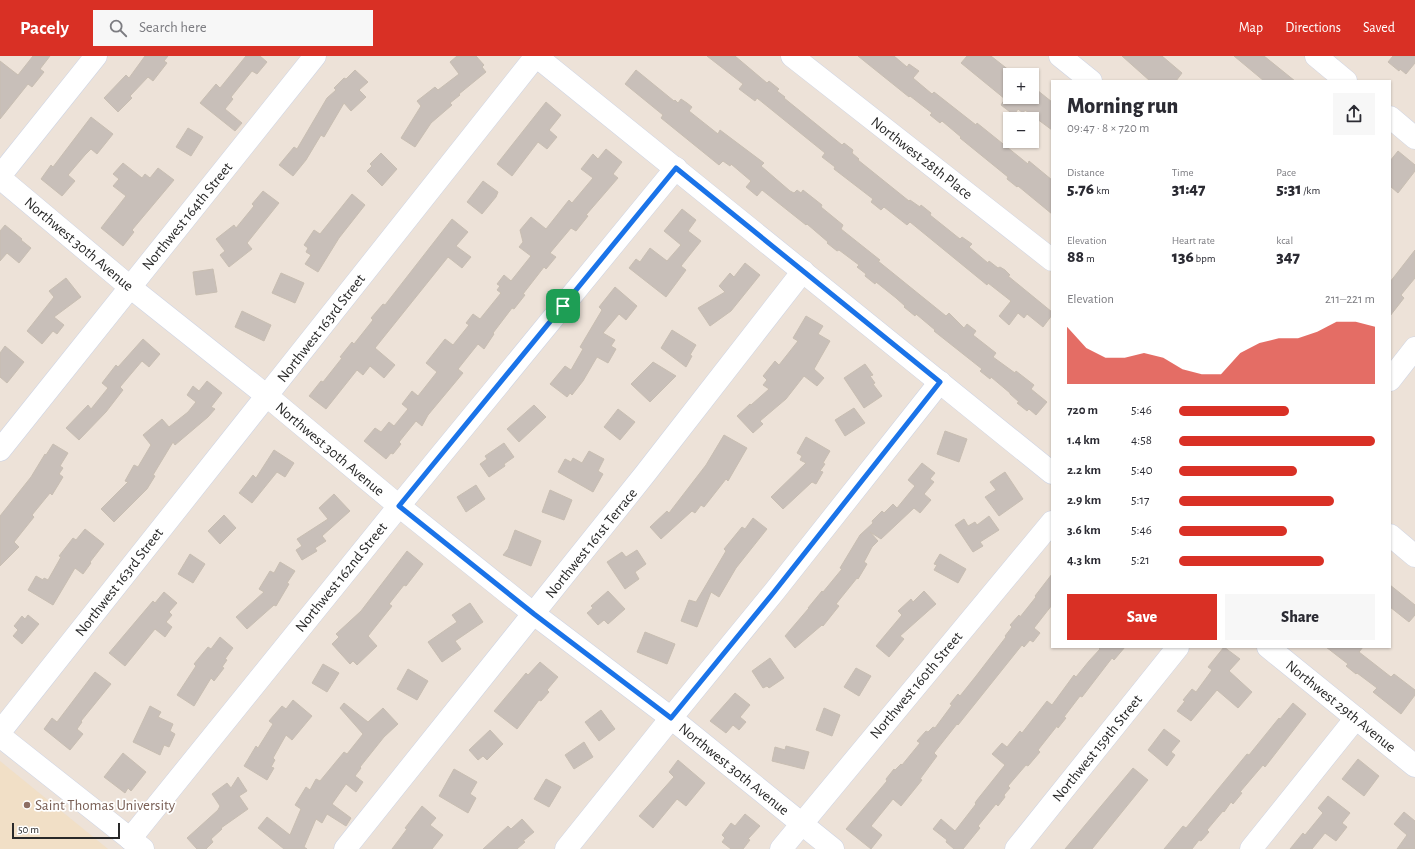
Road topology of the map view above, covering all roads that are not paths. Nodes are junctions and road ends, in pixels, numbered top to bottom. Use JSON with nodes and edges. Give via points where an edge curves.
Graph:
{"nodes":[{"id":1,"x":96,"y":56,"type":"edge"},
{"id":2,"x":315,"y":56,"type":"edge"},
{"id":3,"x":536,"y":56,"type":"edge"},
{"id":4,"x":792,"y":56,"type":"edge"},
{"id":5,"x":1060,"y":56,"type":"edge"},
{"id":6,"x":1316,"y":56,"type":"edge"},
{"id":7,"x":1090,"y":80,"type":"edge"},
{"id":8,"x":1345,"y":80,"type":"edge"},
{"id":9,"x":1391,"y":118,"type":"edge"},
{"id":10,"x":1415,"y":138,"type":"edge"},
{"id":11,"x":676,"y":168,"type":"junction"},
{"id":12,"x":0,"y":177,"type":"edge"},
{"id":13,"x":1051,"y":259,"type":"edge"},
{"id":14,"x":803,"y":271,"type":"junction"},
{"id":15,"x":130,"y":287,"type":"junction"},
{"id":16,"x":1415,"y":348,"type":"edge"},
{"id":17,"x":1391,"y":379,"type":"edge"},
{"id":18,"x":940,"y":382,"type":"junction"},
{"id":19,"x":267,"y":396,"type":"junction"},
{"id":20,"x":0,"y":450,"type":"edge"},
{"id":21,"x":1051,"y":472,"type":"edge"},
{"id":22,"x":399,"y":506,"type":"junction"},
{"id":23,"x":1051,"y":523,"type":"edge"},
{"id":24,"x":1391,"y":536,"type":"edge"},
{"id":25,"x":1415,"y":556,"type":"edge"},
{"id":26,"x":534,"y":614,"type":"junction"},
{"id":27,"x":1177,"y":648,"type":"edge"},
{"id":28,"x":1269,"y":648,"type":"edge"},
{"id":29,"x":671,"y":718,"type":"junction"},
{"id":30,"x":1356,"y":718,"type":"junction"},
{"id":31,"x":0,"y":732,"type":"edge"},
{"id":32,"x":0,"y":736,"type":"edge"},
{"id":33,"x":1415,"y":766,"type":"edge"},
{"id":34,"x":802,"y":823,"type":"junction"},
{"id":35,"x":136,"y":844,"type":"edge"},
{"id":36,"x":345,"y":849,"type":"edge"},
{"id":37,"x":566,"y":849,"type":"edge"},
{"id":38,"x":781,"y":849,"type":"edge"},
{"id":39,"x":833,"y":849,"type":"edge"},
{"id":40,"x":1016,"y":849,"type":"edge"},
{"id":41,"x":1251,"y":849,"type":"edge"}],
"edges":[{"from":1,"to":12,"type":"street"},
{"from":2,"to":15,"type":"street","name":"Northwest 164th Street"},
{"from":3,"to":11,"type":"street"},
{"from":3,"to":19,"type":"street","name":"Northwest 163rd Street"},
{"from":4,"to":13,"type":"street","name":"Northwest 28th Place"},
{"from":5,"to":7,"type":"street"},
{"from":6,"to":8,"type":"street"},
{"from":9,"to":10,"type":"street"},
{"from":11,"to":14,"type":"street"},
{"from":11,"to":22,"type":"street","name":"Northwest 162nd Street"},
{"from":12,"to":15,"type":"street","name":"Northwest 30th Avenue"},
{"from":14,"to":18,"type":"street"},
{"from":14,"to":26,"type":"street","name":"Northwest 161st Terrace"},
{"from":15,"to":19,"type":"street","name":"Northwest 30th Avenue"},
{"from":15,"to":20,"type":"street","name":"Northwest 164th Street"},
{"from":16,"to":17,"type":"street"},
{"from":18,"to":21,"type":"street"},
{"from":18,"to":29,"type":"street"},
{"from":19,"to":22,"type":"street","name":"Northwest 30th Avenue"},
{"from":19,"to":31,"type":"street","name":"Northwest 163rd Street"},
{"from":22,"to":26,"type":"street","name":"Northwest 30th Avenue"},
{"from":22,"to":35,"type":"street","name":"Northwest 162nd Street"},
{"from":23,"to":34,"type":"street","name":"Northwest 160th Street"},
{"from":24,"to":25,"type":"street"},
{"from":26,"to":29,"type":"street","name":"Northwest 30th Avenue"},
{"from":26,"to":36,"type":"street","name":"Northwest 161st Terrace"},
{"from":27,"to":40,"type":"street","name":"Northwest 159th Street"},
{"from":28,"to":30,"type":"street","name":"Northwest 29th Avenue"},
{"from":29,"to":34,"type":"street","name":"Northwest 30th Avenue"},
{"from":29,"to":37,"type":"street"},
{"from":30,"to":33,"type":"street","name":"Northwest 29th Avenue"},
{"from":30,"to":41,"type":"street"},
{"from":32,"to":35,"type":"street"},
{"from":34,"to":38,"type":"street","name":"Northwest 160th Street"},
{"from":34,"to":39,"type":"street","name":"Northwest 30th Avenue"}]}
